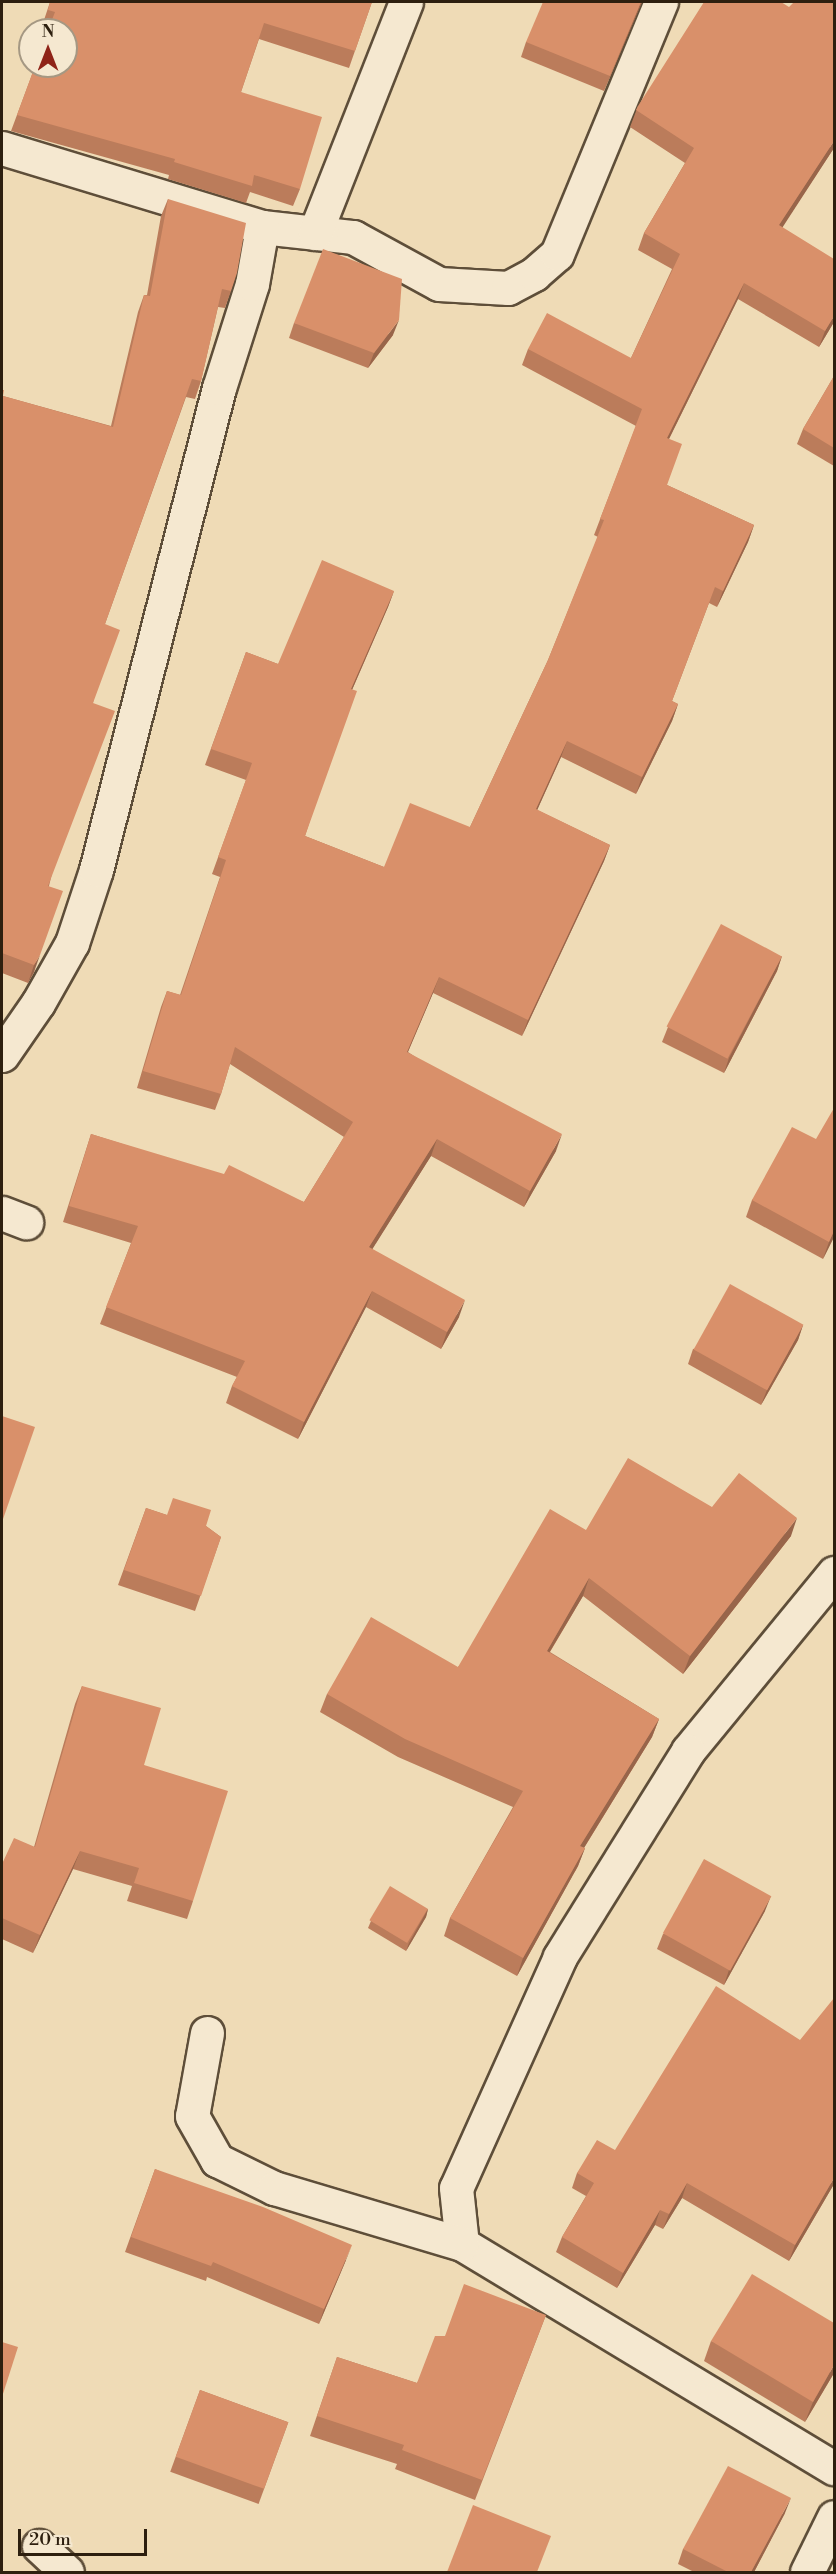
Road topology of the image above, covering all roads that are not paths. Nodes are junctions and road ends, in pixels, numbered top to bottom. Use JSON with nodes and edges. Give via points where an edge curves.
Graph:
{"nodes":[{"id":1,"x":406,"y":2,"type":"edge"},
{"id":2,"x":661,"y":2,"type":"edge"},
{"id":3,"x":2,"y":148,"type":"edge"},
{"id":4,"x":262,"y":227,"type":"junction"},
{"id":5,"x":315,"y":233,"type":"junction"},
{"id":6,"x":2,"y":1055,"type":"edge"},
{"id":7,"x":834,"y":1573,"type":"edge"},
{"id":8,"x":207,"y":2033,"type":"dead end"},
{"id":9,"x":462,"y":2244,"type":"junction"},
{"id":10,"x":834,"y":2468,"type":"edge"},
{"id":11,"x":834,"y":2517,"type":"edge"},
{"id":12,"x":39,"y":2546,"type":"dead end"},
{"id":13,"x":67,"y":2572,"type":"edge"},
{"id":14,"x":807,"y":2572,"type":"edge"}],
"edges":[{"from":1,"to":5,"type":"street"},
{"from":2,"to":5,"type":"street","via":[[557,254],[534,274],[508,288],[439,284],[353,237]]},
{"from":3,"to":4,"type":"street"},
{"from":4,"to":5,"type":"street"},
{"from":4,"to":6,"type":"street","via":[[252,284],[219,388],[96,870],[72,943]]},
{"from":7,"to":9,"type":"street","via":[[688,1751],[560,1957],[456,2188]]},
{"from":8,"to":9,"type":"street","via":[[192,2116],[217,2160],[274,2188]]},
{"from":9,"to":10,"type":"street"},
{"from":11,"to":14,"type":"street"},
{"from":12,"to":13,"type":"street"}]}
